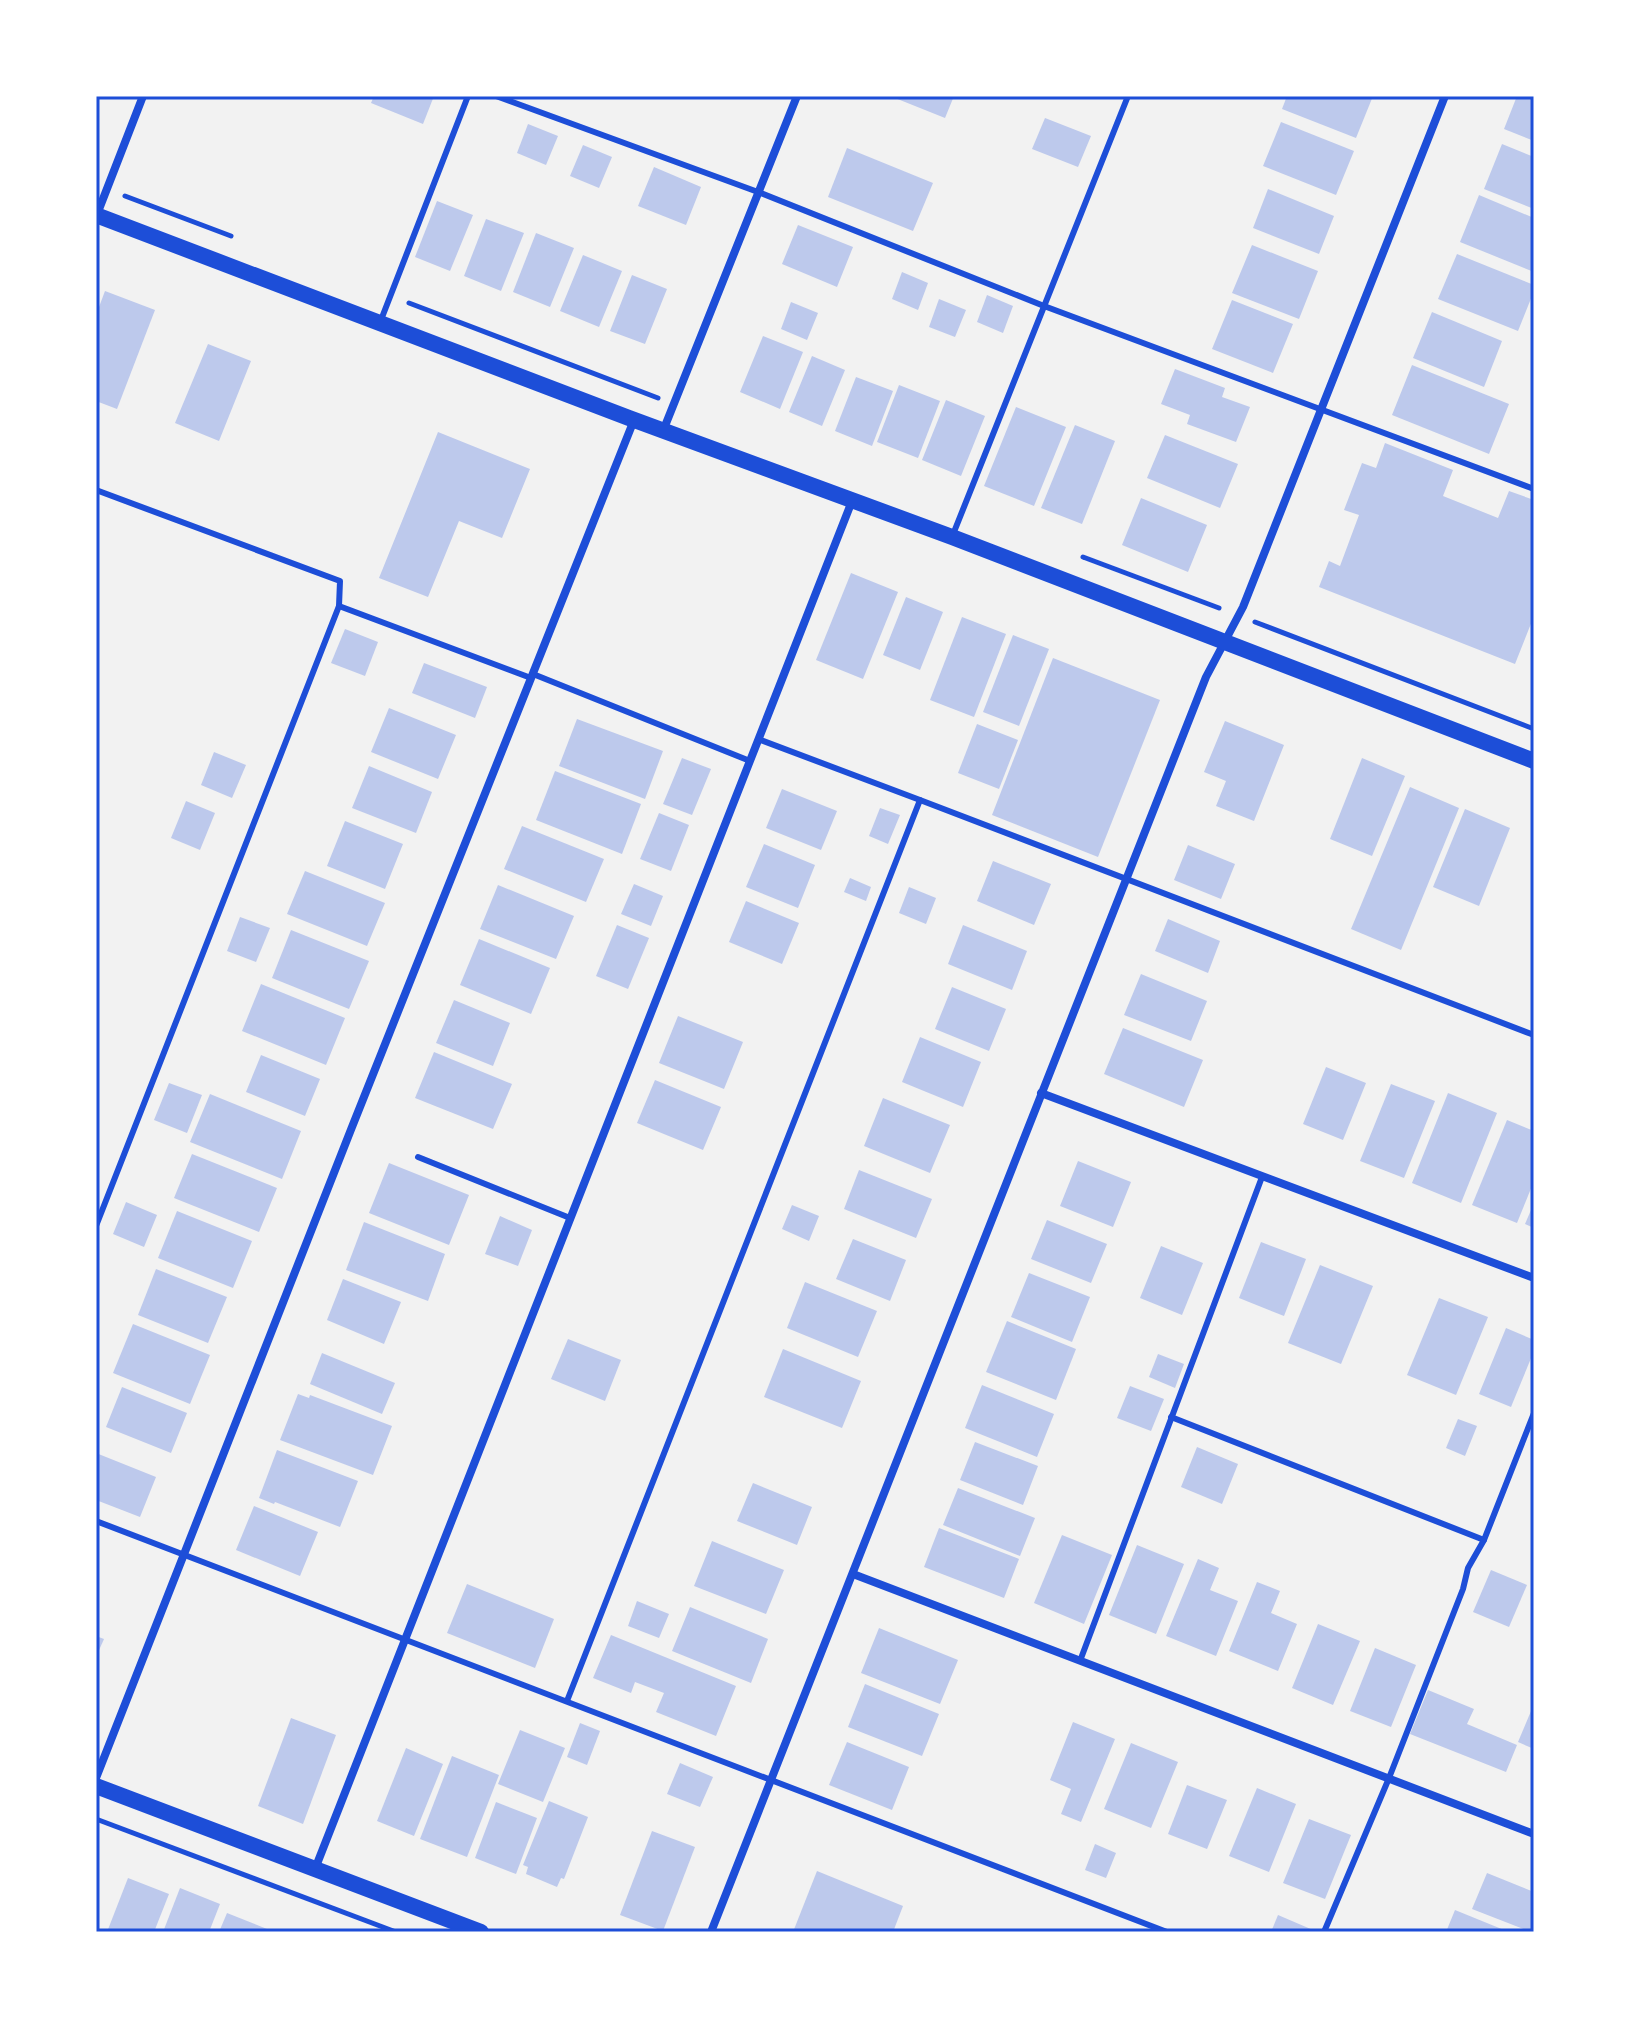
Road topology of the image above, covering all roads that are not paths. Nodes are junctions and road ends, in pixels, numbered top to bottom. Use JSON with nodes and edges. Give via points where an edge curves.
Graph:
{"nodes":[{"id":1,"x":143,"y":96,"type":"edge"},
{"id":2,"x":468,"y":96,"type":"edge"},
{"id":3,"x":496,"y":96,"type":"edge"},
{"id":4,"x":797,"y":96,"type":"edge"},
{"id":5,"x":1128,"y":96,"type":"edge"},
{"id":6,"x":1445,"y":96,"type":"edge"},
{"id":7,"x":758,"y":192,"type":"junction"},
{"id":8,"x":96,"y":216,"type":"edge"},
{"id":9,"x":1044,"y":306,"type":"junction"},
{"id":10,"x":379,"y":323,"type":"junction"},
{"id":11,"x":1321,"y":410,"type":"junction"},
{"id":12,"x":634,"y":420,"type":"junction"},
{"id":13,"x":663,"y":431,"type":"junction"},
{"id":14,"x":1534,"y":489,"type":"edge"},
{"id":15,"x":96,"y":490,"type":"edge"},
{"id":16,"x":852,"y":500,"type":"junction"},
{"id":17,"x":952,"y":537,"type":"junction"},
{"id":18,"x":339,"y":606,"type":"junction"},
{"id":19,"x":1224,"y":641,"type":"junction"},
{"id":20,"x":532,"y":676,"type":"junction"},
{"id":21,"x":758,"y":739,"type":"junction"},
{"id":22,"x":1533,"y":758,"type":"edge"},
{"id":23,"x":750,"y":761,"type":"junction"},
{"id":24,"x":920,"y":800,"type":"junction"},
{"id":25,"x":1126,"y":879,"type":"junction"},
{"id":26,"x":1534,"y":1035,"type":"edge"},
{"id":27,"x":1041,"y":1093,"type":"junction"},
{"id":28,"x":418,"y":1157,"type":"dead end"},
{"id":29,"x":1262,"y":1177,"type":"junction"},
{"id":30,"x":570,"y":1218,"type":"junction"},
{"id":31,"x":96,"y":1226,"type":"edge"},
{"id":32,"x":1534,"y":1278,"type":"edge"},
{"id":33,"x":1534,"y":1413,"type":"edge"},
{"id":34,"x":1171,"y":1417,"type":"junction"},
{"id":35,"x":96,"y":1521,"type":"edge"},
{"id":36,"x":1484,"y":1540,"type":"junction"},
{"id":37,"x":184,"y":1555,"type":"junction"},
{"id":38,"x":853,"y":1574,"type":"junction"},
{"id":39,"x":405,"y":1639,"type":"junction"},
{"id":40,"x":1080,"y":1661,"type":"junction"},
{"id":41,"x":567,"y":1701,"type":"junction"},
{"id":42,"x":96,"y":1778,"type":"edge"},
{"id":43,"x":1389,"y":1778,"type":"junction"},
{"id":44,"x":771,"y":1780,"type":"junction"},
{"id":45,"x":96,"y":1786,"type":"edge"},
{"id":46,"x":1534,"y":1834,"type":"edge"},
{"id":47,"x":315,"y":1869,"type":"junction"},
{"id":48,"x":481,"y":1932,"type":"edge"},
{"id":49,"x":711,"y":1932,"type":"edge"},
{"id":50,"x":1167,"y":1932,"type":"edge"},
{"id":51,"x":1324,"y":1932,"type":"edge"}],
"edges":[{"from":1,"to":8,"type":"street"},
{"from":2,"to":10,"type":"lane"},
{"from":3,"to":7,"type":"lane"},
{"from":4,"to":7,"type":"street"},
{"from":5,"to":9,"type":"lane"},
{"from":6,"to":11,"type":"street"},
{"from":7,"to":9,"type":"lane"},
{"from":7,"to":13,"type":"street"},
{"from":8,"to":10,"type":"main road"},
{"from":9,"to":11,"type":"lane"},
{"from":9,"to":17,"type":"lane"},
{"from":10,"to":12,"type":"main road"},
{"from":11,"to":14,"type":"lane"},
{"from":11,"to":19,"type":"street","via":[[1243,607]]},
{"from":12,"to":13,"type":"main road"},
{"from":12,"to":20,"type":"street"},
{"from":13,"to":16,"type":"main road"},
{"from":15,"to":18,"type":"lane","via":[[340,581]]},
{"from":16,"to":17,"type":"main road"},
{"from":16,"to":21,"type":"street"},
{"from":17,"to":19,"type":"main road"},
{"from":18,"to":20,"type":"lane"},
{"from":18,"to":31,"type":"lane"},
{"from":19,"to":22,"type":"main road"},
{"from":19,"to":25,"type":"street"},
{"from":20,"to":23,"type":"lane"},
{"from":20,"to":37,"type":"street"},
{"from":21,"to":23,"type":"street"},
{"from":21,"to":24,"type":"lane"},
{"from":23,"to":30,"type":"street"},
{"from":24,"to":25,"type":"lane"},
{"from":24,"to":41,"type":"lane"},
{"from":25,"to":26,"type":"lane"},
{"from":25,"to":27,"type":"street"},
{"from":27,"to":29,"type":"street"},
{"from":27,"to":38,"type":"street"},
{"from":28,"to":30,"type":"lane"},
{"from":29,"to":32,"type":"street"},
{"from":29,"to":34,"type":"lane"},
{"from":30,"to":39,"type":"street"},
{"from":33,"to":36,"type":"lane"},
{"from":34,"to":36,"type":"lane"},
{"from":34,"to":40,"type":"lane"},
{"from":35,"to":37,"type":"lane"},
{"from":36,"to":43,"type":"lane","via":[[1468,1568]]},
{"from":37,"to":39,"type":"lane"},
{"from":37,"to":42,"type":"street"},
{"from":38,"to":40,"type":"street"},
{"from":38,"to":44,"type":"street"},
{"from":39,"to":41,"type":"lane"},
{"from":39,"to":47,"type":"street"},
{"from":40,"to":43,"type":"street"},
{"from":41,"to":44,"type":"lane"},
{"from":43,"to":46,"type":"street"},
{"from":43,"to":51,"type":"lane"},
{"from":44,"to":49,"type":"street"},
{"from":44,"to":50,"type":"lane"},
{"from":45,"to":47,"type":"main road"},
{"from":47,"to":48,"type":"main road"}]}
